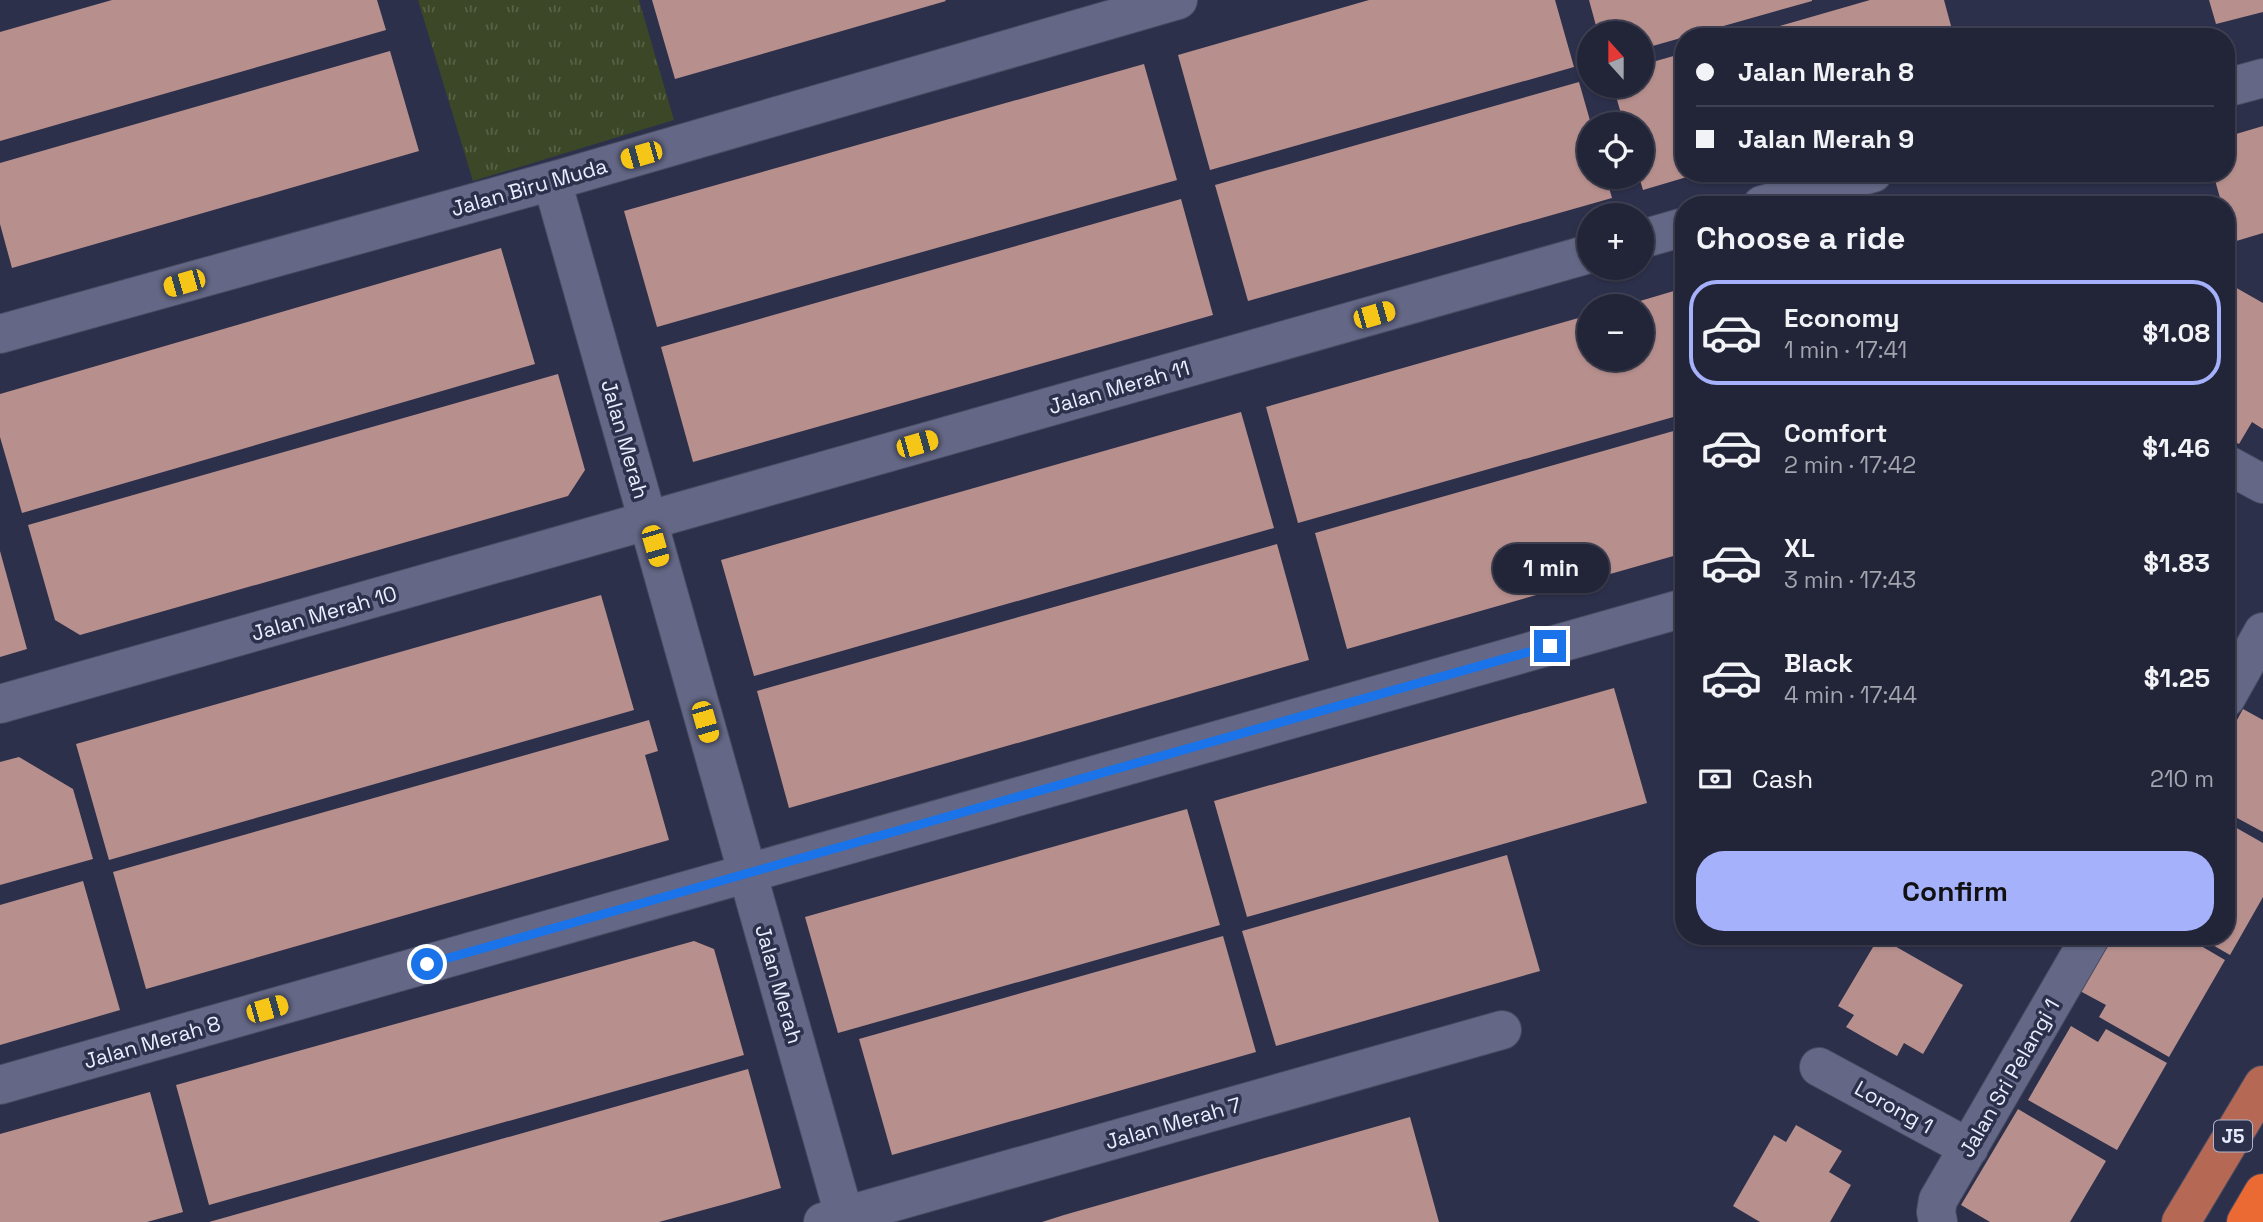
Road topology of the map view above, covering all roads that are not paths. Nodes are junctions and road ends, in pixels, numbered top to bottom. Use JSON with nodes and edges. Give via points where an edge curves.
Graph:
{"nodes":[{"id":1,"x":1167,"y":2,"type":"edge"},
{"id":2,"x":2263,"y":78,"type":"edge"},
{"id":3,"x":2235,"y":86,"type":"edge"},
{"id":4,"x":552,"y":181,"type":"junction"},
{"id":5,"x":1842,"y":182,"type":"edge"},
{"id":6,"x":1793,"y":196,"type":"edge"},
{"id":7,"x":1675,"y":230,"type":"edge"},
{"id":8,"x":1654,"y":236,"type":"edge"},
{"id":9,"x":1577,"y":257,"type":"edge"},
{"id":10,"x":0,"y":334,"type":"edge"},
{"id":11,"x":2235,"y":469,"type":"edge"},
{"id":12,"x":2263,"y":484,"type":"edge"},
{"id":13,"x":648,"y":521,"type":"junction"},
{"id":14,"x":1675,"y":611,"type":"edge"},
{"id":15,"x":2263,"y":632,"type":"edge"},
{"id":16,"x":2235,"y":682,"type":"edge"},
{"id":17,"x":0,"y":704,"type":"edge"},
{"id":18,"x":747,"y":873,"type":"junction"},
{"id":19,"x":2086,"y":945,"type":"edge"},
{"id":20,"x":1502,"y":1030,"type":"dead end"},
{"id":21,"x":1819,"y":1067,"type":"dead end"},
{"id":22,"x":0,"y":1085,"type":"edge"},
{"id":23,"x":2263,"y":1086,"type":"edge"},
{"id":24,"x":2263,"y":1127,"type":"edge"},
{"id":25,"x":1969,"y":1148,"type":"junction"},
{"id":26,"x":2263,"y":1193,"type":"edge"},
{"id":27,"x":838,"y":1220,"type":"edge"},
{"id":28,"x":1938,"y":1222,"type":"edge"},
{"id":29,"x":2181,"y":1222,"type":"edge"},
{"id":30,"x":2207,"y":1222,"type":"edge"},
{"id":31,"x":2246,"y":1222,"type":"edge"}],
"edges":[{"from":1,"to":4,"type":"street","name":"Jalan Biru Muda"},
{"from":2,"to":3,"type":"street"},
{"from":4,"to":10,"type":"street","name":"Jalan Biru Muda"},
{"from":4,"to":13,"type":"street","name":"Jalan Merah"},
{"from":5,"to":6,"type":"street"},
{"from":7,"to":8,"type":"street"},
{"from":9,"to":13,"type":"street","name":"Jalan Merah 11"},
{"from":11,"to":12,"type":"street"},
{"from":13,"to":17,"type":"street","name":"Jalan Merah 10"},
{"from":13,"to":18,"type":"street","name":"Jalan Merah"},
{"from":14,"to":18,"type":"street","name":"Jalan Merah 8"},
{"from":15,"to":16,"type":"street"},
{"from":18,"to":22,"type":"street","name":"Jalan Merah 8"},
{"from":18,"to":27,"type":"street","name":"Jalan Merah"},
{"from":19,"to":25,"type":"street","name":"Jalan Sri Pelangi 1"},
{"from":20,"to":27,"type":"street","name":"Jalan Merah 7"},
{"from":21,"to":25,"type":"street","name":"Lorong 1"},
{"from":23,"to":29,"type":"main road","number":"J5"},
{"from":24,"to":30,"type":"main road"},
{"from":25,"to":28,"type":"street","name":"Jalan Sri Pelangi 1","via":[[1938,1200]]},
{"from":26,"to":31,"type":"highway"}]}
